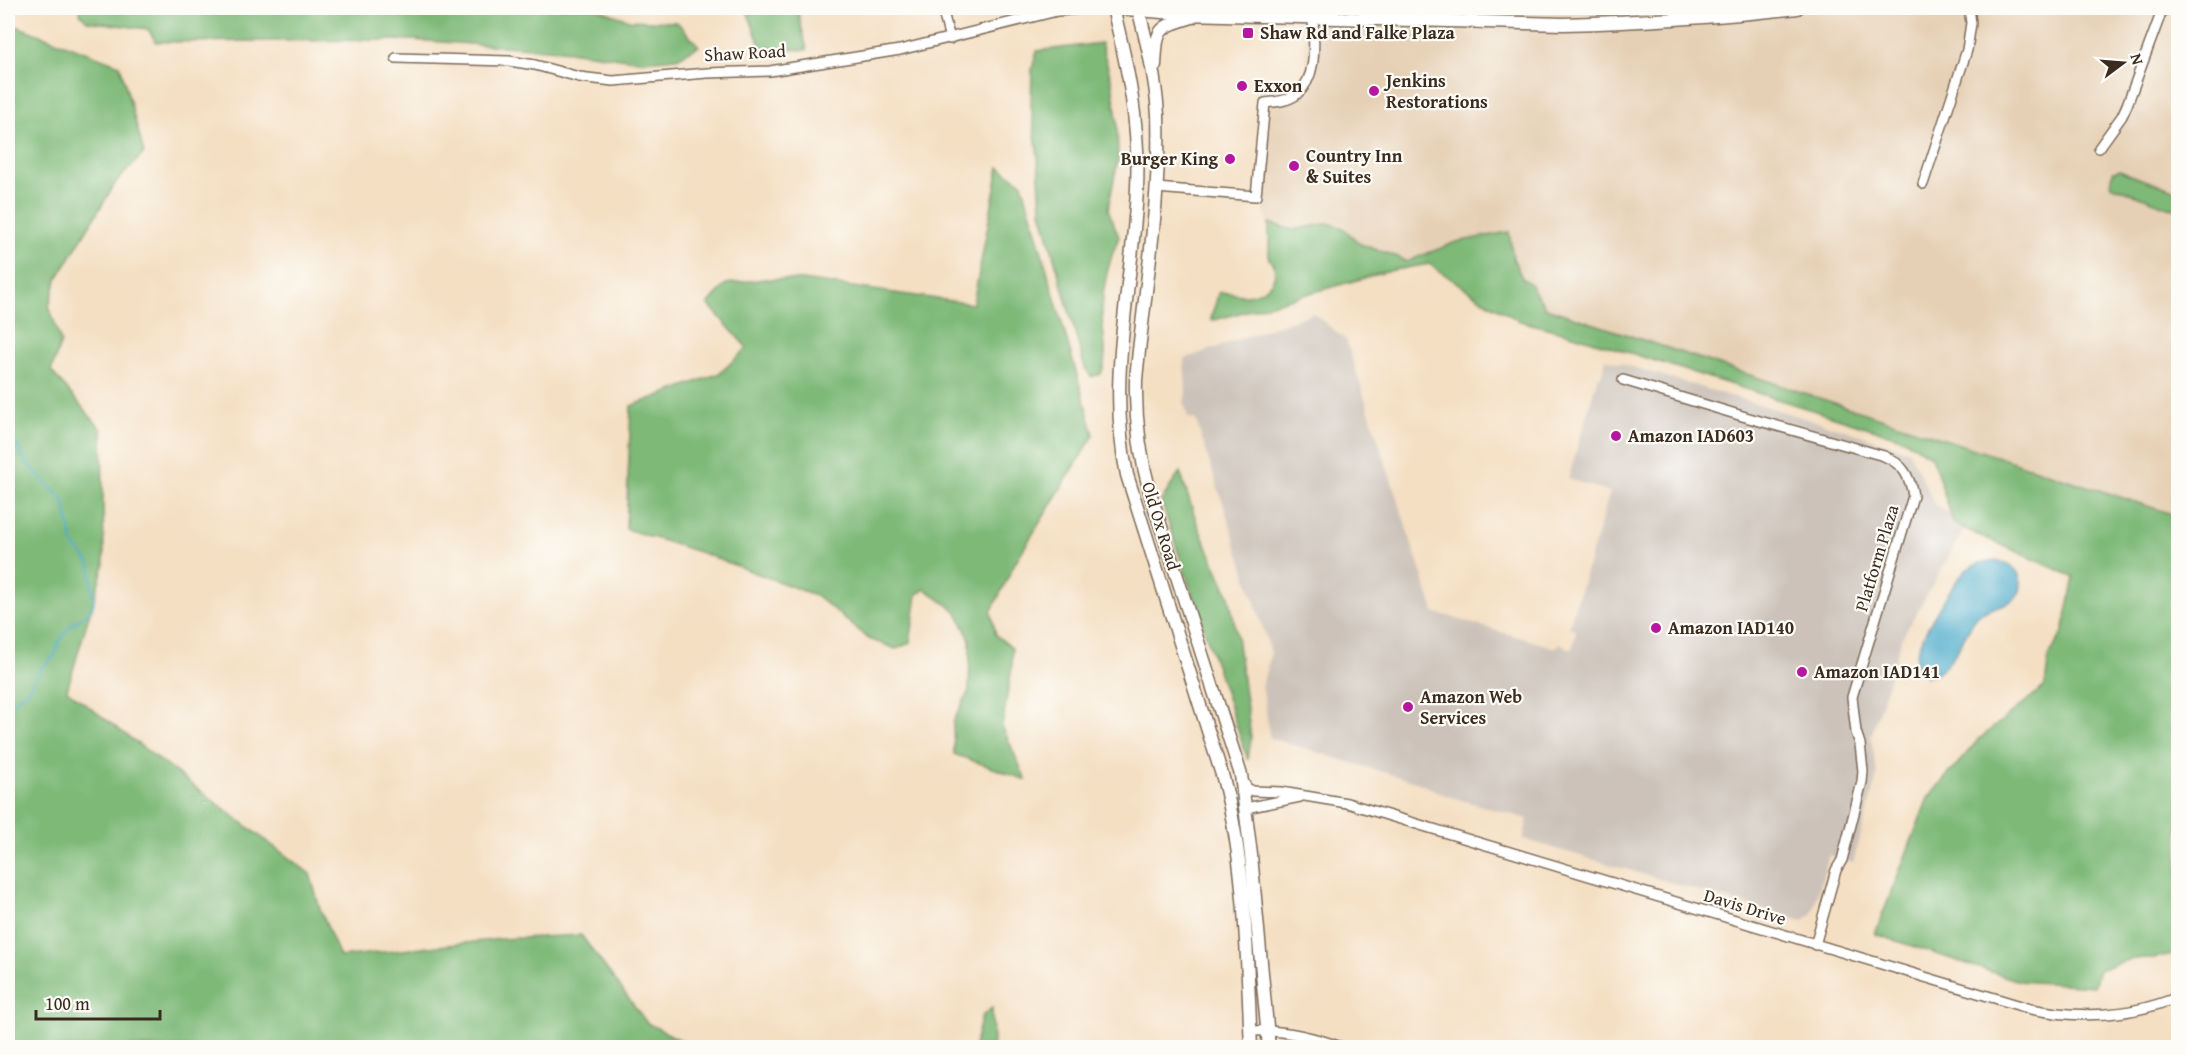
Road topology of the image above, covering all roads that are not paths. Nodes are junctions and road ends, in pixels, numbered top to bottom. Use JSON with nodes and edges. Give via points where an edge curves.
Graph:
{"nodes":[{"id":1,"x":942,"y":8,"type":"edge"},
{"id":2,"x":1092,"y":8,"type":"edge"},
{"id":3,"x":1114,"y":8,"type":"edge"},
{"id":4,"x":1138,"y":8,"type":"edge"},
{"id":5,"x":1797,"y":8,"type":"edge"},
{"id":6,"x":1969,"y":8,"type":"edge"},
{"id":7,"x":2163,"y":8,"type":"edge"},
{"id":8,"x":1313,"y":12,"type":"edge"},
{"id":9,"x":1201,"y":14,"type":"junction"},
{"id":10,"x":950,"y":39,"type":"junction"},
{"id":11,"x":396,"y":58,"type":"dead end"},
{"id":12,"x":1154,"y":81,"type":"junction"},
{"id":13,"x":2099,"y":148,"type":"dead end"},
{"id":14,"x":1923,"y":183,"type":"dead end"},
{"id":15,"x":1156,"y":188,"type":"junction"},
{"id":16,"x":1623,"y":380,"type":"dead end"},
{"id":17,"x":1241,"y":777,"type":"junction"},
{"id":18,"x":1226,"y":788,"type":"junction"},
{"id":19,"x":1305,"y":795,"type":"junction"},
{"id":20,"x":1246,"y":808,"type":"junction"},
{"id":21,"x":1815,"y":945,"type":"junction"},
{"id":22,"x":2178,"y":997,"type":"edge"},
{"id":23,"x":1267,"y":1030,"type":"junction"},
{"id":24,"x":1250,"y":1031,"type":"junction"},
{"id":25,"x":1251,"y":1047,"type":"edge"},
{"id":26,"x":1269,"y":1047,"type":"edge"},
{"id":27,"x":1344,"y":1047,"type":"edge"}],
"edges":[{"from":1,"to":10,"type":"street"},
{"from":2,"to":10,"type":"street","name":"Shaw Road","via":[[1057,11]]},
{"from":3,"to":4,"type":"main road"},
{"from":3,"to":18,"type":"main road","name":"Old Ox Road","via":[[1131,81],[1138,159],[1120,354],[1120,444]]},
{"from":4,"to":9,"type":"main road"},
{"from":4,"to":12,"type":"main road","name":"Old Ox Road"},
{"from":5,"to":8,"type":"main road","via":[[1563,24]]},
{"from":6,"to":14,"type":"street","via":[[1967,50]]},
{"from":7,"to":13,"type":"street","via":[[2122,117]]},
{"from":8,"to":9,"type":"main road"},
{"from":8,"to":15,"type":"street","via":[[1309,80],[1297,94],[1265,103],[1256,196]]},
{"from":9,"to":12,"type":"main road","via":[[1161,30],[1156,44]]},
{"from":10,"to":11,"type":"street","name":"Shaw Road","via":[[770,71],[613,81],[509,61]]},
{"from":12,"to":15,"type":"main road","name":"Old Ox Road","via":[[1158,114]]},
{"from":15,"to":17,"type":"main road","name":"Old Ox Road","via":[[1136,380],[1140,452]]},
{"from":16,"to":21,"type":"street","name":"Platform Plaza","via":[[1884,456],[1900,464],[1910,480],[1911,504],[1852,698],[1862,782]]},
{"from":17,"to":19,"type":"street","name":"Davis Drive","via":[[1252,791]]},
{"from":17,"to":20,"type":"main road","name":"Old Ox Road"},
{"from":18,"to":20,"type":"main road","via":[[1233,800]]},
{"from":18,"to":24,"type":"main road","name":"Old Ox Road","via":[[1238,852]]},
{"from":19,"to":20,"type":"street","name":"Davis Drive"},
{"from":19,"to":21,"type":"street","name":"Davis Drive","via":[[1357,806]]},
{"from":20,"to":23,"type":"main road","name":"Old Ox Road"},
{"from":21,"to":22,"type":"street","name":"Davis Drive","via":[[2052,1014],[2120,1014]]},
{"from":23,"to":24,"type":"street"},
{"from":23,"to":26,"type":"main road","name":"Old Ox Road"},
{"from":23,"to":27,"type":"street"},
{"from":24,"to":25,"type":"main road","name":"Old Ox Road"}]}
